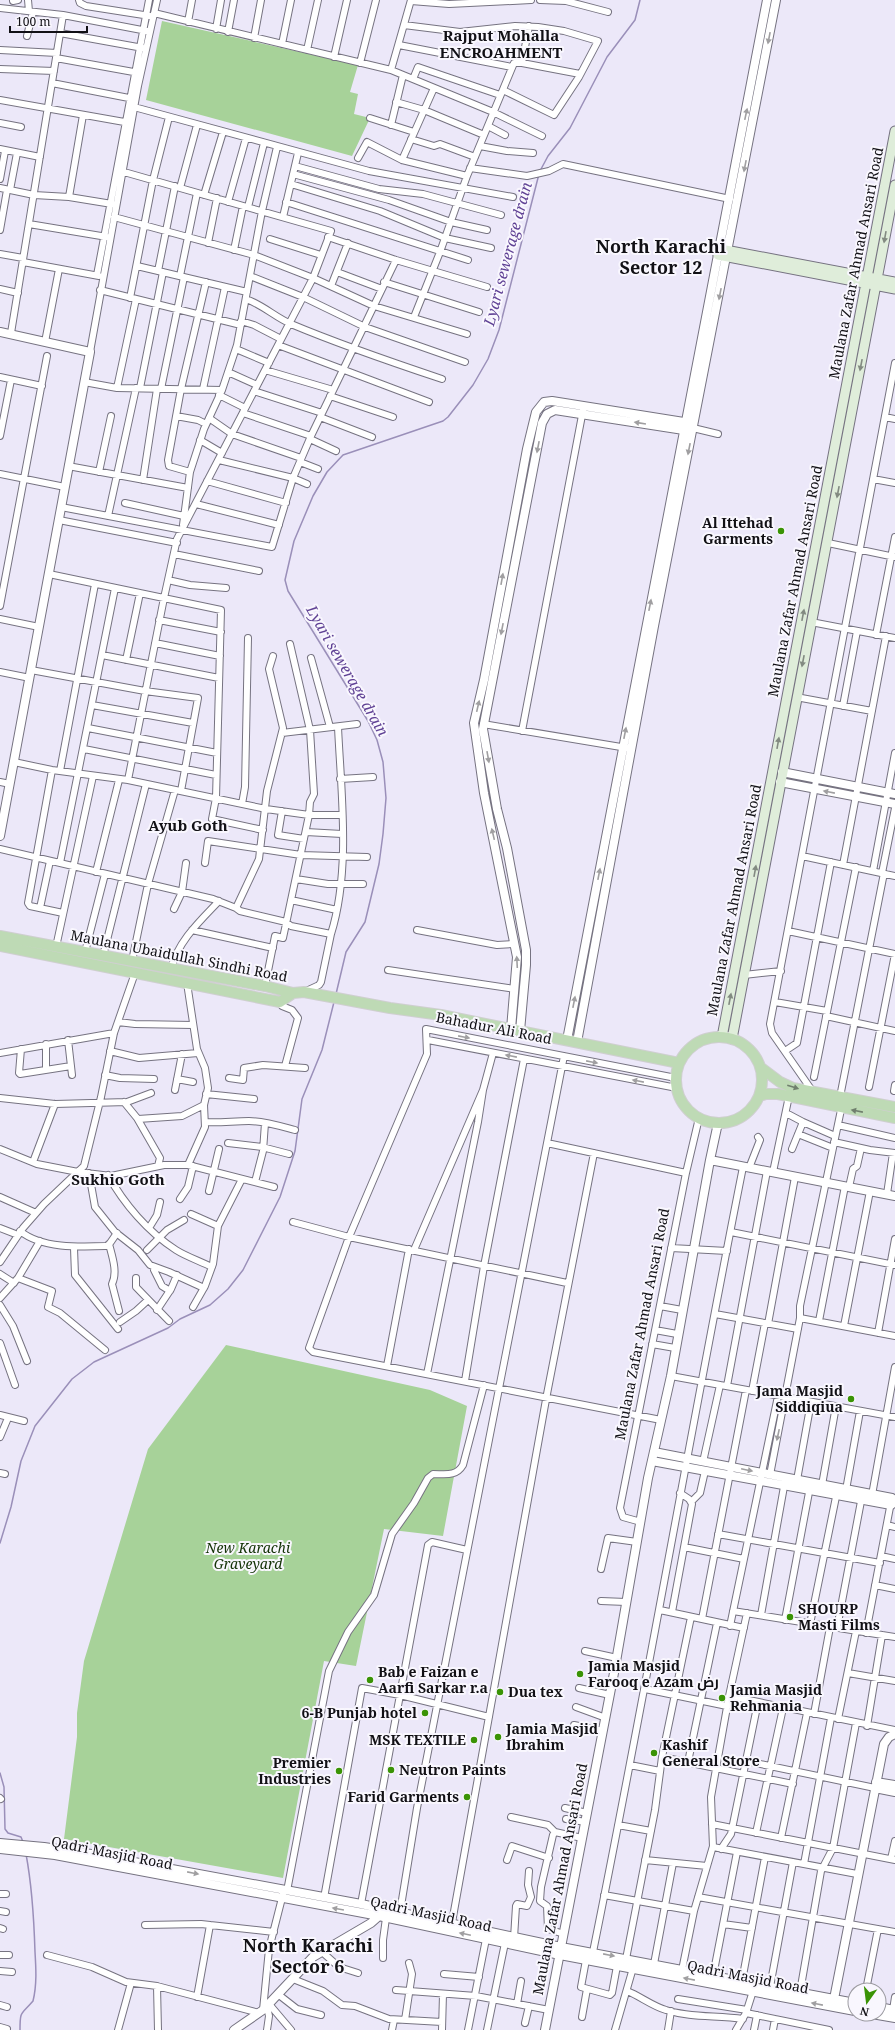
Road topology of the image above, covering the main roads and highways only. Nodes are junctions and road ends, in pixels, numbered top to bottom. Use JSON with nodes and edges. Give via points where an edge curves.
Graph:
{"nodes":[{"id":1,"x":895,"y":131,"type":"edge"},
{"id":2,"x":895,"y":185,"type":"edge"},
{"id":3,"x":894,"y":199,"type":"edge"},
{"id":4,"x":723,"y":253,"type":"road end"},
{"id":5,"x":872,"y":282,"type":"junction"},
{"id":6,"x":895,"y":282,"type":"edge"},
{"id":7,"x":895,"y":289,"type":"edge"},
{"id":8,"x":0,"y":936,"type":"edge"},
{"id":9,"x":0,"y":946,"type":"edge"},
{"id":10,"x":293,"y":993,"type":"junction"},
{"id":11,"x":727,"y":1038,"type":"junction"},
{"id":12,"x":679,"y":1063,"type":"junction"},
{"id":13,"x":760,"y":1067,"type":"junction"},
{"id":14,"x":759,"y":1096,"type":"junction"},
{"id":15,"x":895,"y":1107,"type":"edge"},
{"id":16,"x":895,"y":1118,"type":"edge"}],
"edges":[{"from":1,"to":5,"type":"main road","name":"Maulana Zafar Ahmad Ansari Road"},
{"from":2,"to":3,"type":"main road","name":"Maulana Zafar Ahmad Ansari Road"},
{"from":3,"to":5,"type":"main road","name":"Maulana Zafar Ahmad Ansari Road","one_way":true},
{"from":4,"to":5,"type":"main road"},
{"from":5,"to":6,"type":"main road"},
{"from":5,"to":7,"type":"main road"},
{"from":11,"to":5,"type":"main road","name":"Maulana Zafar Ahmad Ansari Road","one_way":true},
{"from":5,"to":11,"type":"main road","name":"Maulana Zafar Ahmad Ansari Road","one_way":true,"via":[[828,543],[744,975]]},
{"from":8,"to":10,"type":"main road","name":"Maulana Ubaidullah Sindhi Road"},
{"from":9,"to":10,"type":"main road","name":"Maulana Ubaidullah Sindhi Road","via":[[280,1002]]},
{"from":10,"to":12,"type":"main road","via":[[308,992],[441,1015]]},
{"from":11,"to":12,"type":"main road","via":[[710,1038],[694,1045]]},
{"from":11,"to":13,"type":"main road","via":[[747,1047]]},
{"from":12,"to":14,"type":"main road","via":[[676,1083],[684,1106],[699,1118],[718,1123],[730,1122],[746,1114]]},
{"from":13,"to":14,"type":"main road","via":[[762,1085]]},
{"from":13,"to":15,"type":"main road","one_way":true,"via":[[785,1084],[813,1092]]},
{"from":16,"to":14,"type":"main road","one_way":true,"via":[[789,1096]]}]}
